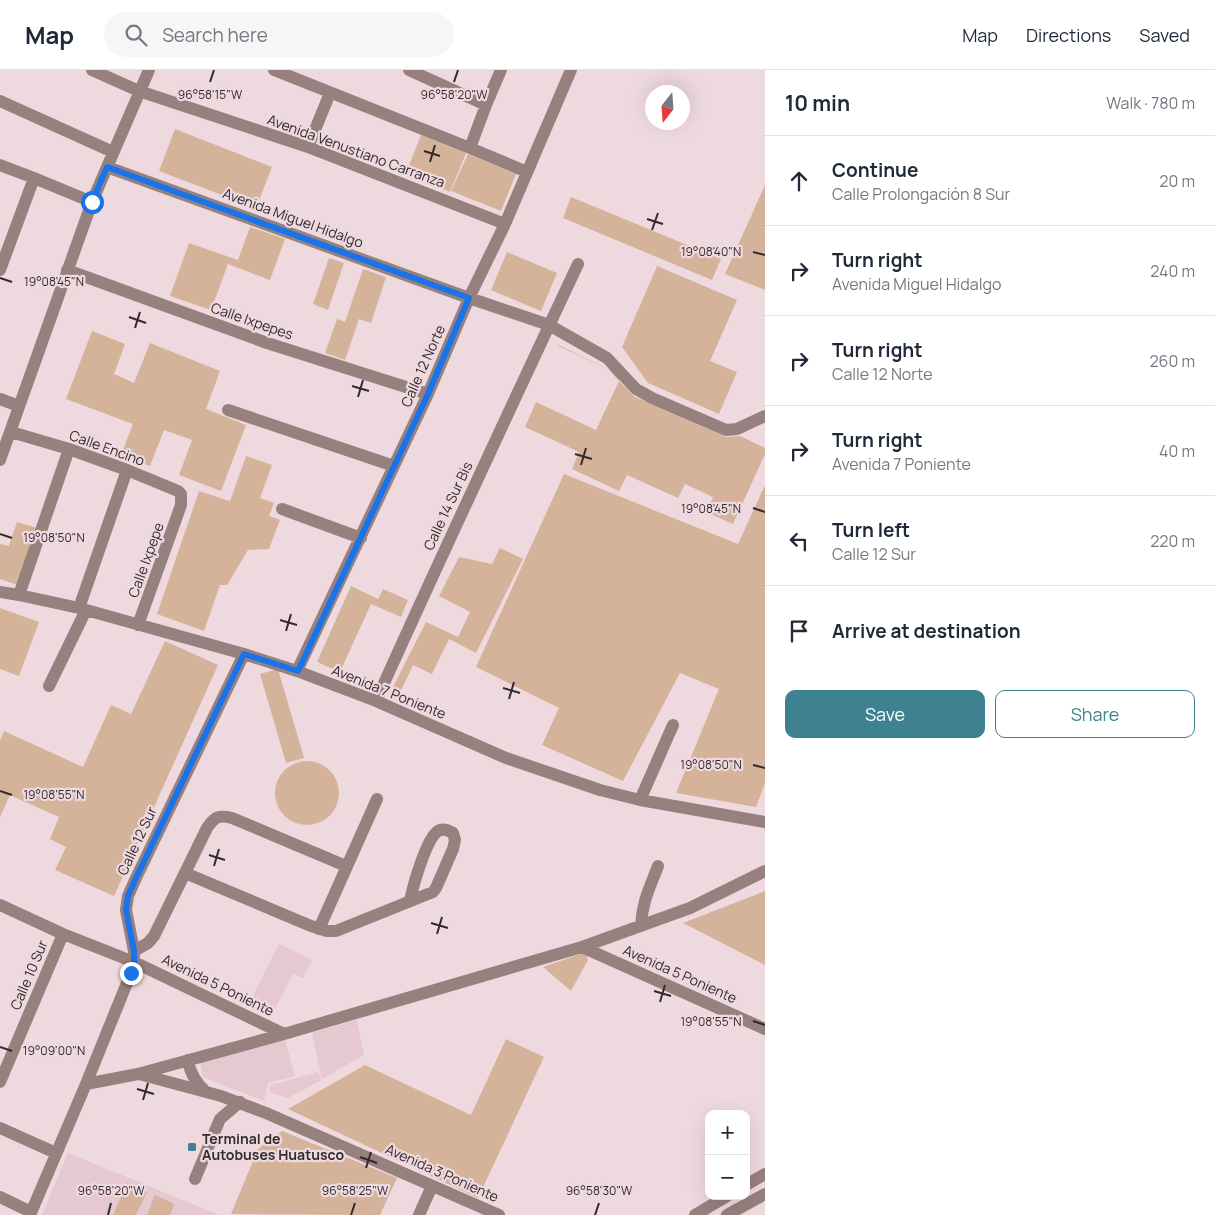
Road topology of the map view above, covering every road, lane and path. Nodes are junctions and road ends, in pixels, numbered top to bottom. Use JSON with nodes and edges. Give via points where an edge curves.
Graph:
{"nodes":[{"id":1,"x":92,"y":70,"type":"edge"},
{"id":2,"x":149,"y":70,"type":"edge"},
{"id":3,"x":274,"y":70,"type":"edge"},
{"id":4,"x":409,"y":70,"type":"edge"},
{"id":5,"x":501,"y":70,"type":"edge"},
{"id":6,"x":571,"y":70,"type":"edge"},
{"id":7,"x":139,"y":91,"type":"junction"},
{"id":8,"x":330,"y":93,"type":"junction"},
{"id":9,"x":0,"y":101,"type":"edge"},
{"id":10,"x":486,"y":105,"type":"junction"},
{"id":11,"x":308,"y":147,"type":"junction"},
{"id":12,"x":470,"y":148,"type":"junction"},
{"id":13,"x":113,"y":152,"type":"junction"},
{"id":14,"x":0,"y":165,"type":"edge"},
{"id":15,"x":107,"y":167,"type":"junction"},
{"id":16,"x":527,"y":172,"type":"junction"},
{"id":17,"x":34,"y":178,"type":"junction"},
{"id":18,"x":92,"y":202,"type":"junction"},
{"id":19,"x":505,"y":224,"type":"junction"},
{"id":20,"x":578,"y":264,"type":"dead end"},
{"id":21,"x":0,"y":270,"type":"edge"},
{"id":22,"x":67,"y":270,"type":"junction"},
{"id":23,"x":469,"y":298,"type":"junction"},
{"id":24,"x":549,"y":325,"type":"junction"},
{"id":25,"x":428,"y":394,"type":"junction"},
{"id":26,"x":0,"y":399,"type":"edge"},
{"id":27,"x":19,"y":406,"type":"junction"},
{"id":28,"x":228,"y":410,"type":"dead end"},
{"id":29,"x":765,"y":416,"type":"edge"},
{"id":30,"x":11,"y":432,"type":"junction"},
{"id":31,"x":70,"y":449,"type":"junction"},
{"id":32,"x":0,"y":460,"type":"edge"},
{"id":33,"x":394,"y":466,"type":"junction"},
{"id":34,"x":127,"y":470,"type":"junction"},
{"id":35,"x":181,"y":505,"type":"joint"},
{"id":36,"x":282,"y":509,"type":"dead end"},
{"id":37,"x":361,"y":538,"type":"junction"},
{"id":38,"x":0,"y":592,"type":"edge"},
{"id":39,"x":19,"y":595,"type":"junction"},
{"id":40,"x":83,"y":609,"type":"junction"},
{"id":41,"x":138,"y":625,"type":"junction"},
{"id":42,"x":244,"y":654,"type":"junction"},
{"id":43,"x":298,"y":671,"type":"junction"},
{"id":44,"x":49,"y":686,"type":"dead end"},
{"id":45,"x":376,"y":701,"type":"junction"},
{"id":46,"x":673,"y":724,"type":"dead end"},
{"id":47,"x":377,"y":799,"type":"dead end"},
{"id":48,"x":640,"y":800,"type":"junction"},
{"id":49,"x":765,"y":822,"type":"edge"},
{"id":50,"x":346,"y":866,"type":"junction"},
{"id":51,"x":658,"y":866,"type":"dead end"},
{"id":52,"x":765,"y":871,"type":"edge"},
{"id":53,"x":186,"y":874,"type":"junction"},
{"id":54,"x":410,"y":901,"type":"junction"},
{"id":55,"x":0,"y":905,"type":"edge"},
{"id":56,"x":641,"y":926,"type":"junction"},
{"id":57,"x":319,"y":929,"type":"junction"},
{"id":58,"x":63,"y":934,"type":"junction"},
{"id":59,"x":582,"y":947,"type":"junction"},
{"id":60,"x":134,"y":956,"type":"junction"},
{"id":61,"x":765,"y":1029,"type":"edge"},
{"id":62,"x":284,"y":1034,"type":"junction"},
{"id":63,"x":188,"y":1060,"type":"junction"},
{"id":64,"x":138,"y":1074,"type":"junction"},
{"id":65,"x":0,"y":1082,"type":"edge"},
{"id":66,"x":86,"y":1084,"type":"junction"},
{"id":67,"x":206,"y":1092,"type":"junction"},
{"id":68,"x":240,"y":1102,"type":"junction"},
{"id":69,"x":0,"y":1128,"type":"edge"},
{"id":70,"x":56,"y":1153,"type":"junction"},
{"id":71,"x":765,"y":1174,"type":"edge"},
{"id":72,"x":195,"y":1179,"type":"dead end"},
{"id":73,"x":750,"y":1183,"type":"edge"},
{"id":74,"x":432,"y":1186,"type":"junction"},
{"id":75,"x":765,"y":1194,"type":"edge"},
{"id":76,"x":0,"y":1197,"type":"edge"},
{"id":77,"x":720,"y":1200,"type":"edge"},
{"id":78,"x":31,"y":1213,"type":"edge"},
{"id":79,"x":496,"y":1214,"type":"edge"},
{"id":80,"x":419,"y":1215,"type":"edge"},
{"id":81,"x":695,"y":1215,"type":"edge"},
{"id":82,"x":728,"y":1215,"type":"edge"}],
"edges":[{"from":1,"to":7,"type":"street","name":"Avenida Venustiano Carranza"},
{"from":2,"to":7,"type":"street"},
{"from":3,"to":8,"type":"street"},
{"from":4,"to":10,"type":"street"},
{"from":5,"to":10,"type":"street"},
{"from":6,"to":16,"type":"street","name":"Calle 12 Norte"},
{"from":7,"to":11,"type":"street","name":"Avenida Venustiano Carranza"},
{"from":7,"to":13,"type":"street"},
{"from":8,"to":11,"type":"street"},
{"from":8,"to":12,"type":"street"},
{"from":9,"to":13,"type":"street"},
{"from":10,"to":12,"type":"street"},
{"from":11,"to":19,"type":"street","name":"Avenida Venustiano Carranza"},
{"from":12,"to":16,"type":"street"},
{"from":13,"to":15,"type":"street"},
{"from":14,"to":17,"type":"street"},
{"from":15,"to":18,"type":"street"},
{"from":15,"to":23,"type":"street","name":"Avenida Miguel Hidalgo"},
{"from":16,"to":19,"type":"street","name":"Calle 12 Norte"},
{"from":17,"to":18,"type":"street"},
{"from":17,"to":21,"type":"street"},
{"from":18,"to":22,"type":"street"},
{"from":19,"to":23,"type":"street","name":"Calle 12 Norte"},
{"from":20,"to":24,"type":"street","name":"Calle 14 Sur Bis"},
{"from":22,"to":25,"type":"street","name":"Calle Ixpepes","via":[[267,343]]},
{"from":22,"to":27,"type":"street"},
{"from":23,"to":24,"type":"street","name":"Avenida Miguel Hidalgo"},
{"from":23,"to":25,"type":"street","name":"Calle 12 Norte"},
{"from":24,"to":29,"type":"street","name":"Avenida Miguel Hidalgo","via":[[607,358],[636,389],[726,430],[737,429]]},
{"from":24,"to":45,"type":"street","name":"Calle 14 Sur Bis"},
{"from":25,"to":33,"type":"street","name":"Calle 12 Norte"},
{"from":26,"to":27,"type":"street"},
{"from":27,"to":30,"type":"street"},
{"from":28,"to":33,"type":"street"},
{"from":30,"to":31,"type":"street","name":"Calle Encino"},
{"from":30,"to":32,"type":"street"},
{"from":31,"to":34,"type":"street","name":"Calle Encino"},
{"from":31,"to":39,"type":"street"},
{"from":33,"to":37,"type":"street","name":"Calle 12 Norte"},
{"from":34,"to":35,"type":"street","name":"Calle Encino","via":[[178,491]]},
{"from":34,"to":40,"type":"street"},
{"from":35,"to":41,"type":"street","name":"Calle Ixpepe"},
{"from":36,"to":37,"type":"street"},
{"from":37,"to":43,"type":"street","name":"Calle 12 Norte"},
{"from":38,"to":39,"type":"street","name":"Avenida 7 Poniente"},
{"from":39,"to":40,"type":"street","name":"Avenida 7 Poniente"},
{"from":40,"to":41,"type":"street","name":"Avenida 7 Poniente"},
{"from":40,"to":44,"type":"street"},
{"from":41,"to":42,"type":"street","name":"Avenida 7 Poniente"},
{"from":42,"to":43,"type":"street","name":"Avenida 7 Poniente"},
{"from":42,"to":60,"type":"street","name":"Calle 12 Sur","via":[[128,896],[126,910]]},
{"from":43,"to":45,"type":"street","name":"Avenida 7 Poniente"},
{"from":45,"to":48,"type":"street","name":"Avenida 7 Poniente","via":[[506,758]]},
{"from":46,"to":48,"type":"street"},
{"from":47,"to":50,"type":"street"},
{"from":48,"to":49,"type":"street","name":"Avenida 7 Poniente"},
{"from":50,"to":53,"type":"street","via":[[223,816],[212,820]]},
{"from":50,"to":57,"type":"street"},
{"from":51,"to":56,"type":"street","via":[[644,900]]},
{"from":52,"to":56,"type":"street","name":"Avenida 5 Poniente","via":[[690,908]]},
{"from":53,"to":57,"type":"street"},
{"from":53,"to":60,"type":"street","via":[[154,936]]},
{"from":54,"to":54,"type":"street","via":[[431,839],[445,829],[455,840],[436,888]]},
{"from":54,"to":57,"type":"street","via":[[336,932]]},
{"from":55,"to":58,"type":"street","name":"Avenida 5 Poniente"},
{"from":56,"to":59,"type":"street","name":"Avenida 5 Poniente"},
{"from":58,"to":60,"type":"street","name":"Avenida 5 Poniente"},
{"from":58,"to":65,"type":"street","name":"Calle 10 Sur"},
{"from":59,"to":61,"type":"street","name":"Avenida 5 Poniente"},
{"from":59,"to":62,"type":"street","name":"Avenida 5 Poniente"},
{"from":60,"to":62,"type":"street","name":"Avenida 5 Poniente"},
{"from":60,"to":66,"type":"street","via":[[131,973]]},
{"from":62,"to":63,"type":"street","name":"Avenida 5 Poniente"},
{"from":63,"to":64,"type":"street","name":"Avenida 5 Poniente"},
{"from":63,"to":67,"type":"street","via":[[190,1072]]},
{"from":64,"to":66,"type":"street","name":"Avenida 5 Poniente"},
{"from":64,"to":67,"type":"street","name":"Avenida 3 Poniente"},
{"from":66,"to":70,"type":"street"},
{"from":67,"to":68,"type":"street","name":"Avenida 3 Poniente"},
{"from":68,"to":72,"type":"street","via":[[220,1119]]},
{"from":68,"to":74,"type":"street","name":"Avenida 3 Poniente"},
{"from":69,"to":70,"type":"street"},
{"from":70,"to":78,"type":"street"},
{"from":71,"to":73,"type":"street"},
{"from":74,"to":79,"type":"street","name":"Avenida 3 Poniente"},
{"from":74,"to":80,"type":"street"},
{"from":75,"to":82,"type":"street"},
{"from":76,"to":78,"type":"street"},
{"from":77,"to":81,"type":"street"}]}
